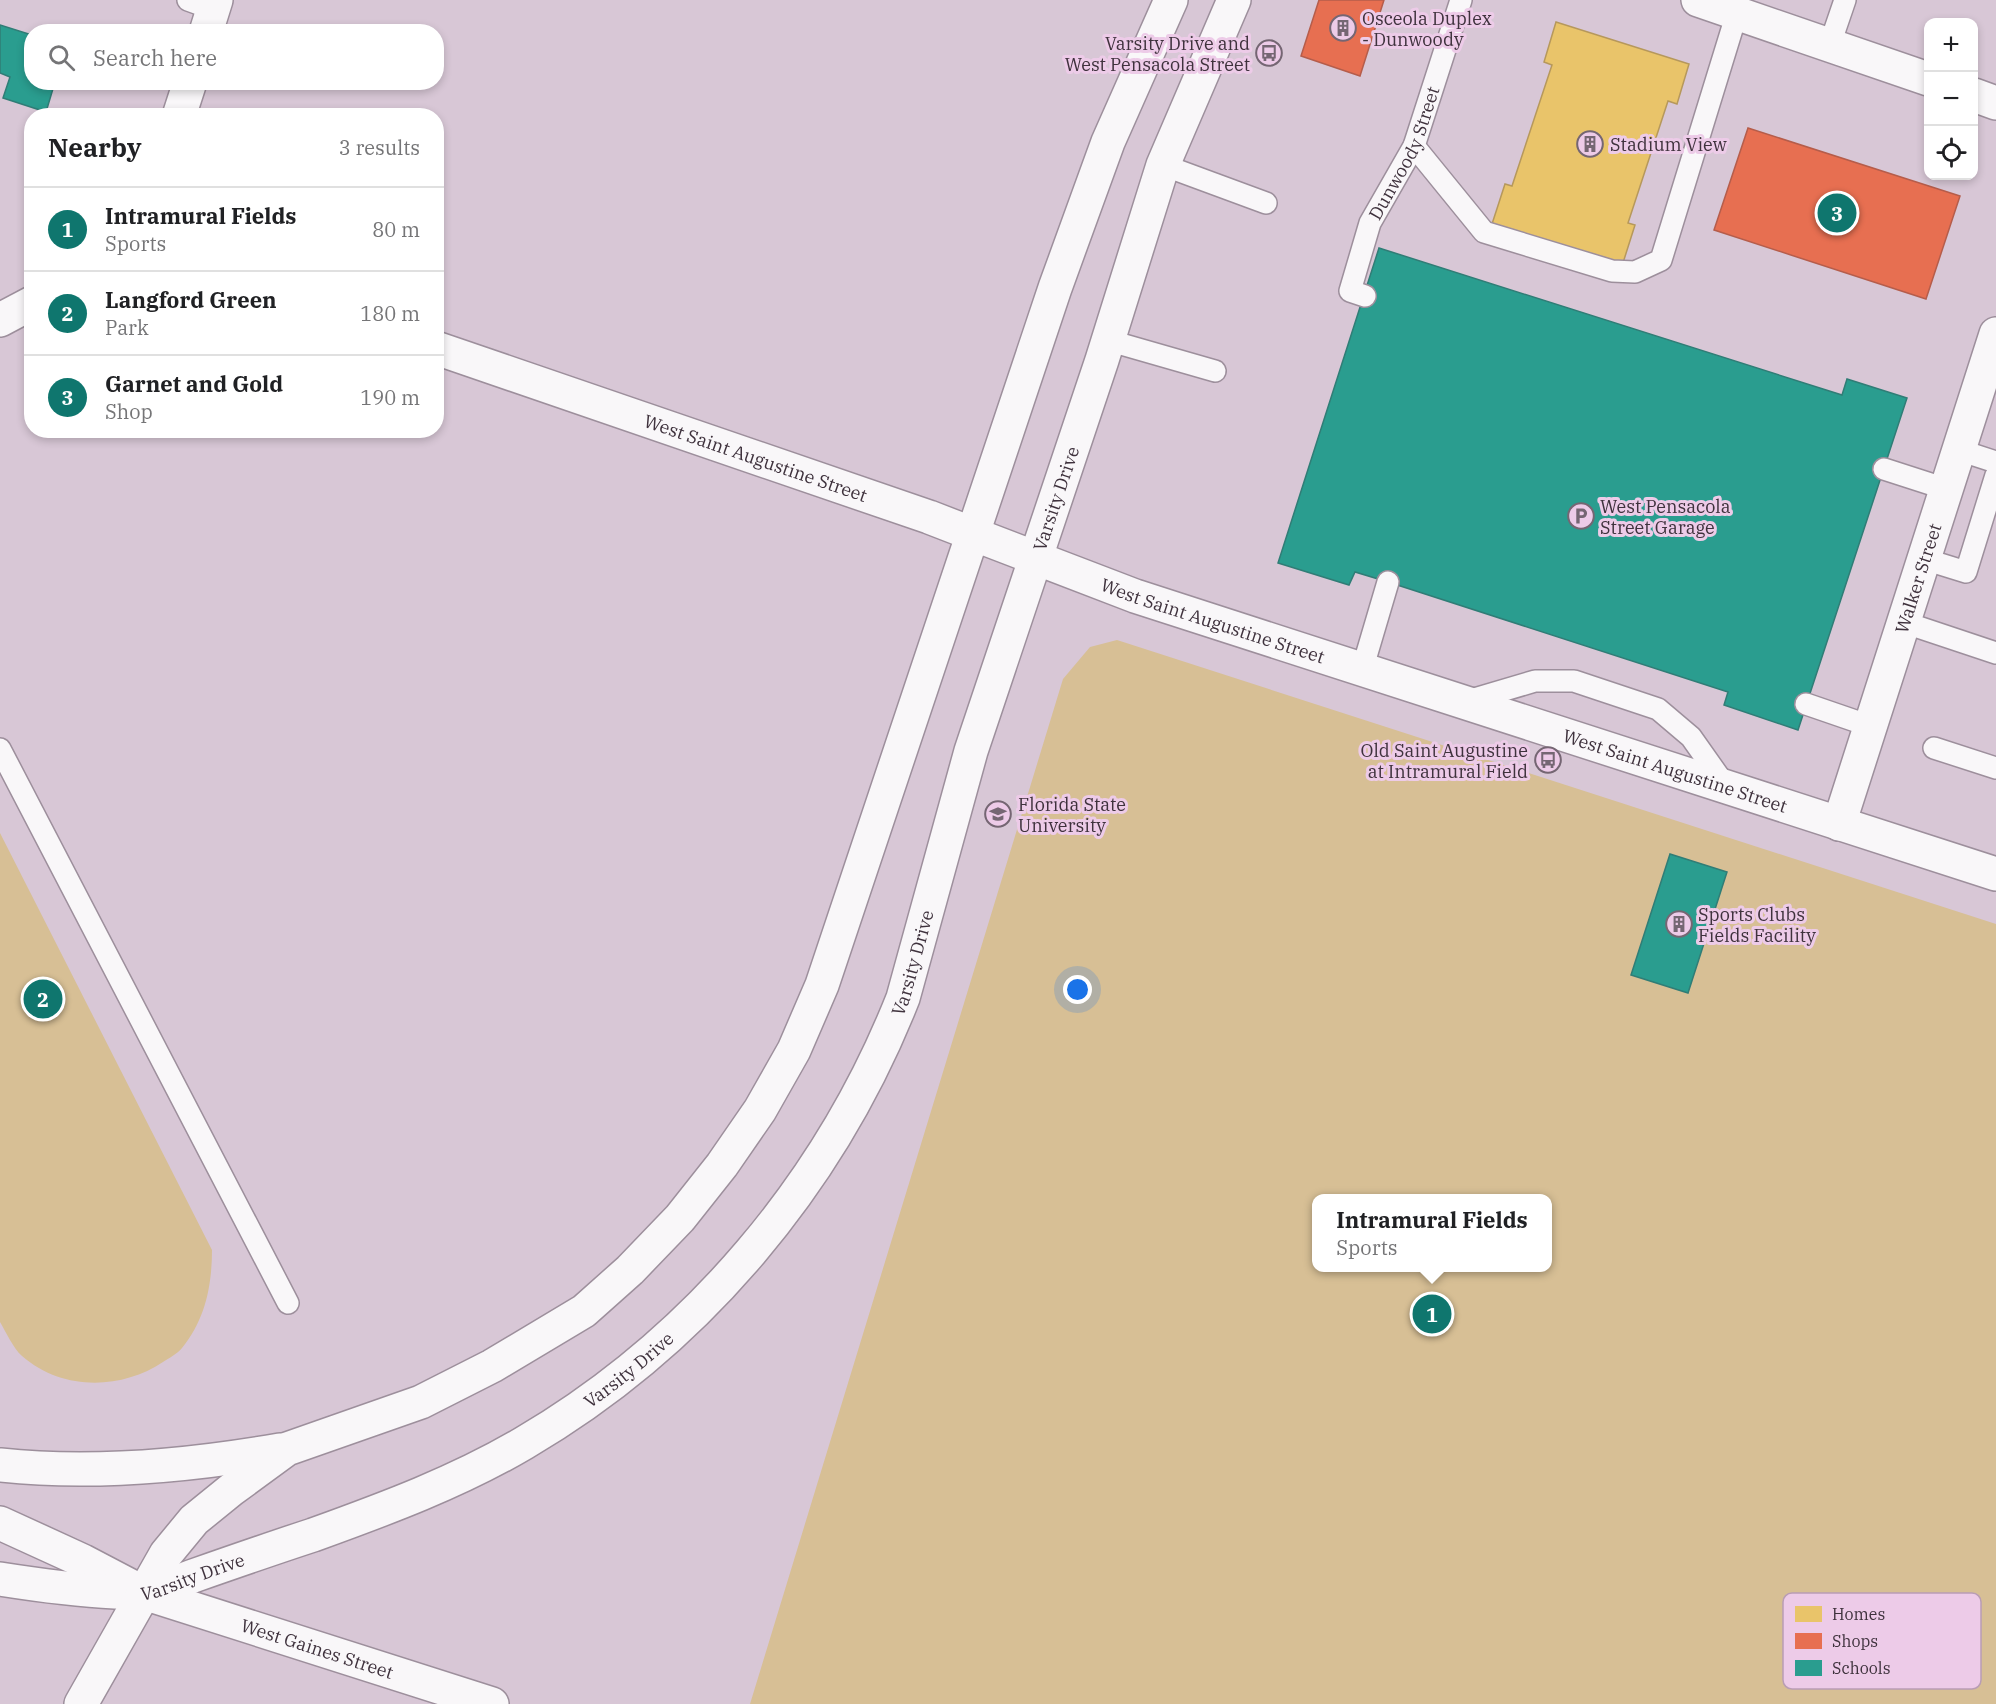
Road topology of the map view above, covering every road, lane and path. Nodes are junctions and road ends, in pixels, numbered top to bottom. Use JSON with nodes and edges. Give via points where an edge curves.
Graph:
{"nodes":[{"id":1,"x":1171,"y":0,"type":"edge"},
{"id":2,"x":1234,"y":0,"type":"edge"},
{"id":3,"x":1461,"y":0,"type":"edge"},
{"id":4,"x":1698,"y":0,"type":"edge"},
{"id":5,"x":1845,"y":0,"type":"edge"},
{"id":6,"x":1737,"y":13,"type":"junction"},
{"id":7,"x":1830,"y":44,"type":"junction"},
{"id":8,"x":1924,"y":77,"type":"edge"},
{"id":9,"x":187,"y":90,"type":"edge"},
{"id":10,"x":1978,"y":96,"type":"edge"},
{"id":11,"x":1996,"y":103,"type":"edge"},
{"id":12,"x":182,"y":108,"type":"edge"},
{"id":13,"x":1414,"y":146,"type":"junction"},
{"id":14,"x":1163,"y":165,"type":"junction"},
{"id":15,"x":1266,"y":203,"type":"dead end"},
{"id":16,"x":1365,"y":296,"type":"dead end"},
{"id":17,"x":24,"y":307,"type":"edge"},
{"id":18,"x":0,"y":320,"type":"edge"},
{"id":19,"x":1107,"y":340,"type":"junction"},
{"id":20,"x":1995,"y":341,"type":"edge"},
{"id":21,"x":444,"y":351,"type":"edge"},
{"id":22,"x":1215,"y":371,"type":"dead end"},
{"id":23,"x":1959,"y":450,"type":"junction"},
{"id":24,"x":1996,"y":462,"type":"edge"},
{"id":25,"x":1884,"y":469,"type":"dead end"},
{"id":26,"x":1996,"y":475,"type":"edge"},
{"id":27,"x":1946,"y":489,"type":"junction"},
{"id":28,"x":973,"y":534,"type":"junction"},
{"id":29,"x":1034,"y":558,"type":"junction"},
{"id":30,"x":1924,"y":559,"type":"junction"},
{"id":31,"x":1388,"y":582,"type":"dead end"},
{"id":32,"x":1903,"y":622,"type":"junction"},
{"id":33,"x":1996,"y":653,"type":"edge"},
{"id":34,"x":1362,"y":670,"type":"junction"},
{"id":35,"x":1463,"y":702,"type":"junction"},
{"id":36,"x":1806,"y":704,"type":"dead end"},
{"id":37,"x":1870,"y":726,"type":"junction"},
{"id":38,"x":0,"y":748,"type":"edge"},
{"id":39,"x":1934,"y":748,"type":"dead end"},
{"id":40,"x":1996,"y":768,"type":"edge"},
{"id":41,"x":1727,"y":788,"type":"junction"},
{"id":42,"x":1839,"y":824,"type":"junction"},
{"id":43,"x":1996,"y":874,"type":"edge"},
{"id":44,"x":288,"y":1303,"type":"dead end"},
{"id":45,"x":287,"y":1449,"type":"junction"},
{"id":46,"x":0,"y":1465,"type":"edge"},
{"id":47,"x":0,"y":1523,"type":"edge"},
{"id":48,"x":0,"y":1579,"type":"edge"},
{"id":49,"x":144,"y":1593,"type":"junction"},
{"id":50,"x":81,"y":1704,"type":"edge"},
{"id":51,"x":492,"y":1704,"type":"edge"}],
"edges":[{"from":1,"to":28,"type":"main road","name":"Varsity Drive","via":[[1108,142],[1054,288]]},
{"from":2,"to":14,"type":"main road","name":"Varsity Drive"},
{"from":3,"to":13,"type":"lane","name":"Dunwoody Street"},
{"from":4,"to":6,"type":"main road"},
{"from":5,"to":7,"type":"lane"},
{"from":6,"to":7,"type":"main road"},
{"from":6,"to":13,"type":"lane","via":[[1662,260],[1635,272],[1612,271],[1484,232]]},
{"from":7,"to":8,"type":"main road"},
{"from":9,"to":12,"type":"main road"},
{"from":10,"to":11,"type":"main road"},
{"from":13,"to":16,"type":"lane","name":"Dunwoody Street","via":[[1370,223],[1350,291]]},
{"from":14,"to":15,"type":"lane"},
{"from":14,"to":19,"type":"main road","name":"Varsity Drive"},
{"from":17,"to":18,"type":"main road"},
{"from":19,"to":22,"type":"lane"},
{"from":19,"to":29,"type":"main road","name":"Varsity Drive"},
{"from":20,"to":23,"type":"main road","name":"Walker Street"},
{"from":21,"to":28,"type":"main road","name":"West Saint Augustine Street"},
{"from":23,"to":24,"type":"lane"},
{"from":23,"to":27,"type":"main road","name":"Walker Street"},
{"from":25,"to":27,"type":"lane"},
{"from":26,"to":30,"type":"lane","via":[[1965,572]]},
{"from":27,"to":30,"type":"main road","name":"Walker Street"},
{"from":28,"to":29,"type":"main road","name":"West Saint Augustine Street"},
{"from":28,"to":45,"type":"main road","name":"Varsity Drive","via":[[822,986],[794,1050],[760,1110],[722,1165],[673,1225],[584,1311],[422,1402]]},
{"from":29,"to":34,"type":"main road","name":"West Saint Augustine Street","via":[[1135,596]]},
{"from":29,"to":49,"type":"main road","name":"Varsity Drive","via":[[971,750],[893,1023],[814,1167],[778,1220],[730,1276],[686,1322],[616,1380],[526,1442],[399,1503]]},
{"from":30,"to":32,"type":"main road","name":"Walker Street"},
{"from":31,"to":34,"type":"lane"},
{"from":32,"to":33,"type":"lane"},
{"from":32,"to":37,"type":"main road","name":"Walker Street"},
{"from":34,"to":35,"type":"main road","name":"West Saint Augustine Street"},
{"from":35,"to":41,"type":"main road","name":"West Saint Augustine Street"},
{"from":35,"to":41,"type":"lane","via":[[1535,681],[1574,681],[1658,708],[1691,737]]},
{"from":36,"to":37,"type":"lane"},
{"from":37,"to":42,"type":"main road","name":"Walker Street"},
{"from":38,"to":44,"type":"lane"},
{"from":39,"to":40,"type":"lane"},
{"from":41,"to":42,"type":"main road","name":"West Saint Augustine Street"},
{"from":42,"to":43,"type":"main road","name":"West Saint Augustine Street"},
{"from":45,"to":46,"type":"main road","via":[[125,1468]]},
{"from":45,"to":49,"type":"main road","name":"Varsity Drive","via":[[194,1520],[166,1554]]},
{"from":47,"to":49,"type":"main road"},
{"from":48,"to":49,"type":"main road"},
{"from":49,"to":50,"type":"main road"},
{"from":49,"to":51,"type":"main road","name":"West Gaines Street"}]}
